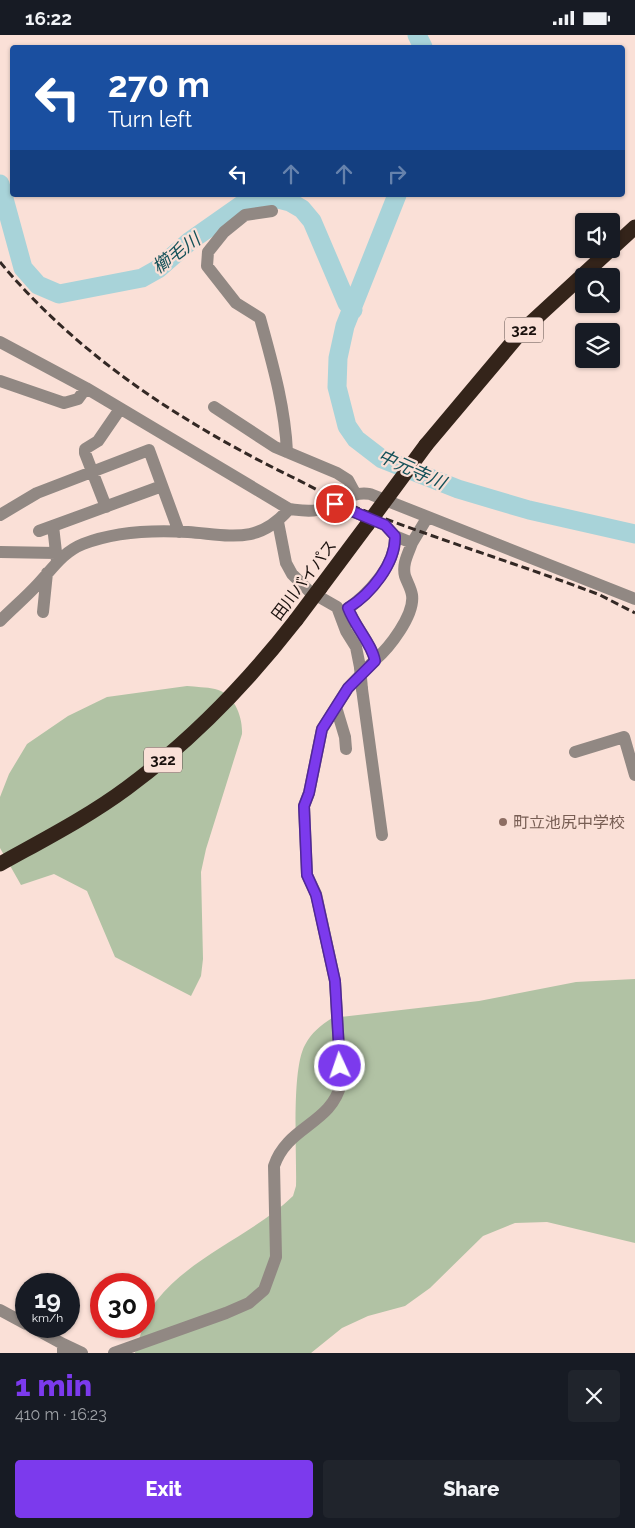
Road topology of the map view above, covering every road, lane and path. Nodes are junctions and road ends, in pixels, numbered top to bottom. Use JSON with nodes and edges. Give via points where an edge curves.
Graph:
{"nodes":[{"id":1,"x":272,"y":211,"type":"dead end"},
{"id":2,"x":635,"y":227,"type":"edge"},
{"id":3,"x":0,"y":342,"type":"edge"},
{"id":4,"x":0,"y":381,"type":"edge"},
{"id":5,"x":86,"y":388,"type":"junction"},
{"id":6,"x":214,"y":407,"type":"dead end"},
{"id":7,"x":120,"y":409,"type":"junction"},
{"id":8,"x":145,"y":423,"type":"junction"},
{"id":9,"x":149,"y":450,"type":"junction"},
{"id":10,"x":287,"y":452,"type":"junction"},
{"id":11,"x":92,"y":470,"type":"junction"},
{"id":12,"x":162,"y":486,"type":"junction"},
{"id":13,"x":355,"y":493,"type":"junction"},
{"id":14,"x":335,"y":504,"type":"junction"},
{"id":15,"x":106,"y":507,"type":"junction"},
{"id":16,"x":289,"y":509,"type":"junction"},
{"id":17,"x":0,"y":515,"type":"edge"},
{"id":18,"x":427,"y":517,"type":"junction"},
{"id":19,"x":278,"y":522,"type":"junction"},
{"id":20,"x":53,"y":526,"type":"junction"},
{"id":21,"x":39,"y":531,"type":"dead end"},
{"id":22,"x":179,"y":532,"type":"junction"},
{"id":23,"x":395,"y":536,"type":"junction"},
{"id":24,"x":412,"y":543,"type":"junction"},
{"id":25,"x":0,"y":552,"type":"edge"},
{"id":26,"x":57,"y":557,"type":"junction"},
{"id":27,"x":47,"y":573,"type":"junction"},
{"id":28,"x":635,"y":599,"type":"edge"},
{"id":29,"x":344,"y":611,"type":"junction"},
{"id":30,"x":43,"y":612,"type":"dead end"},
{"id":31,"x":0,"y":621,"type":"edge"},
{"id":32,"x":375,"y":661,"type":"junction"},
{"id":33,"x":336,"y":707,"type":"junction"},
{"id":34,"x":346,"y":749,"type":"dead end"},
{"id":35,"x":575,"y":752,"type":"dead end"},
{"id":36,"x":635,"y":775,"type":"edge"},
{"id":37,"x":382,"y":835,"type":"dead end"},
{"id":38,"x":0,"y":864,"type":"edge"},
{"id":39,"x":0,"y":1309,"type":"edge"},
{"id":40,"x":15,"y":1318,"type":"edge"},
{"id":41,"x":47,"y":1338,"type":"edge"},
{"id":42,"x":63,"y":1349,"type":"edge"},
{"id":43,"x":82,"y":1353,"type":"edge"},
{"id":44,"x":114,"y":1353,"type":"edge"}],
"edges":[{"from":1,"to":10,"type":"street","via":[[245,215],[224,232],[208,252],[207,266],[236,303],[260,318],[277,379],[286,425]]},
{"from":2,"to":38,"type":"highway","name":"田川バイパス","number":"322","bridge":true,"via":[[522,331],[426,445],[256,670],[172,754],[126,789]]},
{"from":3,"to":5,"type":"street"},
{"from":4,"to":5,"type":"street","via":[[64,403],[78,399]]},
{"from":5,"to":7,"type":"street"},
{"from":6,"to":10,"type":"street"},
{"from":7,"to":8,"type":"street"},
{"from":7,"to":11,"type":"street","via":[[98,441],[85,449]]},
{"from":8,"to":9,"type":"street","via":[[151,442]]},
{"from":8,"to":16,"type":"street"},
{"from":9,"to":11,"type":"street"},
{"from":9,"to":12,"type":"street"},
{"from":10,"to":13,"type":"street","via":[[337,473],[348,481]]},
{"from":11,"to":15,"type":"street"},
{"from":11,"to":17,"type":"street","via":[[37,493]]},
{"from":12,"to":15,"type":"street"},
{"from":12,"to":22,"type":"street"},
{"from":13,"to":14,"type":"street"},
{"from":13,"to":18,"type":"street","via":[[370,494]]},
{"from":14,"to":16,"type":"street","via":[[317,510]]},
{"from":14,"to":23,"type":"street","via":[[385,525]]},
{"from":15,"to":20,"type":"street"},
{"from":16,"to":19,"type":"street"},
{"from":18,"to":24,"type":"street"},
{"from":18,"to":28,"type":"street"},
{"from":19,"to":22,"type":"street","via":[[236,537]]},
{"from":19,"to":29,"type":"street","via":[[286,563],[292,574],[309,591]]},
{"from":20,"to":21,"type":"street"},
{"from":20,"to":26,"type":"street"},
{"from":22,"to":26,"type":"street","via":[[106,537],[82,544]]},
{"from":23,"to":24,"type":"street"},
{"from":23,"to":29,"type":"street","via":[[395,546],[388,563],[373,586]]},
{"from":24,"to":32,"type":"street","via":[[404,565],[412,595],[410,610],[388,649]]},
{"from":25,"to":26,"type":"street"},
{"from":26,"to":27,"type":"street"},
{"from":27,"to":30,"type":"street"},
{"from":27,"to":31,"type":"street"},
{"from":29,"to":32,"type":"street","via":[[374,653]]},
{"from":29,"to":37,"type":"street","bridge":true,"via":[[360,667]]},
{"from":32,"to":33,"type":"street","via":[[348,688]]},
{"from":33,"to":34,"type":"street","via":[[346,737]]},
{"from":33,"to":44,"type":"street","via":[[322,729],[304,806],[307,875],[316,895],[335,981],[341,1083],[338,1096],[332,1106],[278,1153],[274,1166],[276,1257],[264,1290],[249,1303],[226,1313]]},
{"from":35,"to":36,"type":"street","via":[[624,737]]},
{"from":39,"to":40,"type":"street"},
{"from":41,"to":42,"type":"street"},
{"from":42,"to":43,"type":"street"}]}
